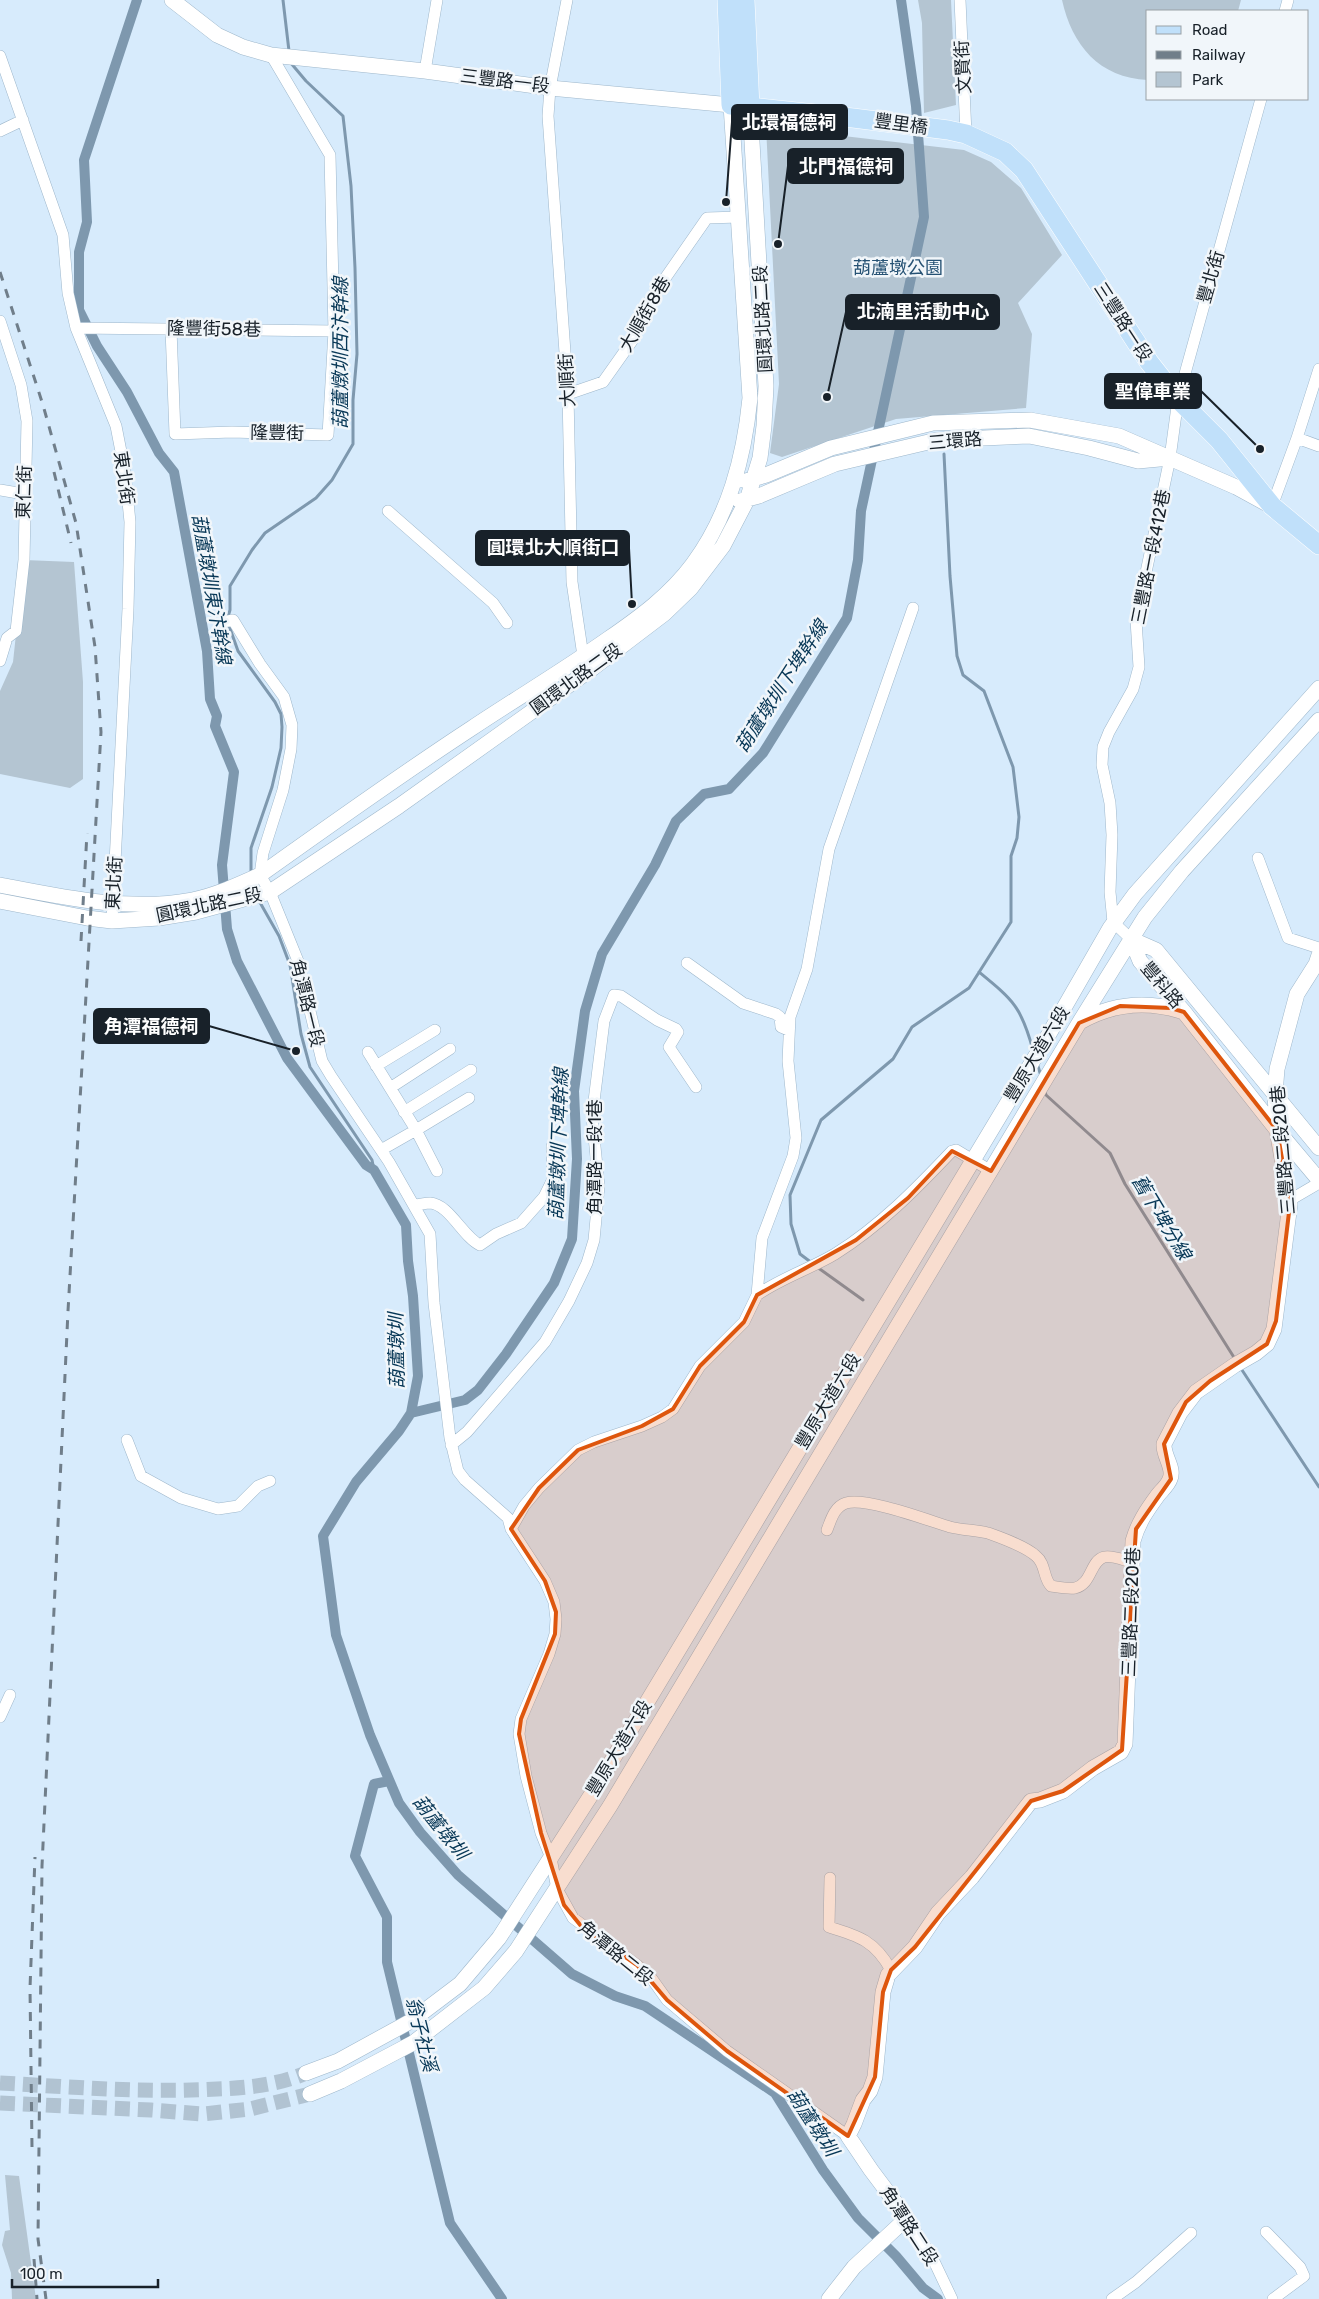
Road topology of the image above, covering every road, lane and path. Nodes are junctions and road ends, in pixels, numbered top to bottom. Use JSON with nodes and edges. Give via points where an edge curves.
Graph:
{"nodes":[{"id":1,"x":172,"y":0,"type":"edge"},
{"id":2,"x":437,"y":0,"type":"edge"},
{"id":3,"x":567,"y":0,"type":"edge"},
{"id":4,"x":727,"y":0,"type":"edge"},
{"id":5,"x":745,"y":0,"type":"edge"},
{"id":6,"x":960,"y":0,"type":"edge"},
{"id":7,"x":271,"y":55,"type":"junction"},
{"id":8,"x":0,"y":56,"type":"edge"},
{"id":9,"x":425,"y":71,"type":"junction"},
{"id":10,"x":550,"y":88,"type":"junction"},
{"id":11,"x":1261,"y":100,"type":"edge"},
{"id":12,"x":731,"y":106,"type":"junction"},
{"id":13,"x":750,"y":107,"type":"junction"},
{"id":14,"x":853,"y":118,"type":"joint"},
{"id":15,"x":23,"y":120,"type":"junction"},
{"id":16,"x":0,"y":131,"type":"edge"},
{"id":17,"x":957,"y":132,"type":"junction"},
{"id":18,"x":739,"y":217,"type":"junction"},
{"id":19,"x":0,"y":322,"type":"edge"},
{"id":20,"x":79,"y":328,"type":"junction"},
{"id":21,"x":171,"y":329,"type":"junction"},
{"id":22,"x":334,"y":331,"type":"junction"},
{"id":23,"x":1319,"y":369,"type":"edge"},
{"id":24,"x":568,"y":394,"type":"junction"},
{"id":25,"x":1178,"y":398,"type":"junction"},
{"id":26,"x":1030,"y":420,"type":"junction"},
{"id":27,"x":1029,"y":436,"type":"junction"},
{"id":28,"x":1298,"y":438,"type":"junction"},
{"id":29,"x":1319,"y":446,"type":"edge"},
{"id":30,"x":1170,"y":458,"type":"junction"},
{"id":31,"x":753,"y":480,"type":"junction"},
{"id":32,"x":734,"y":482,"type":"junction"},
{"id":33,"x":0,"y":490,"type":"edge"},
{"id":34,"x":24,"y":494,"type":"junction"},
{"id":35,"x":747,"y":500,"type":"junction"},
{"id":36,"x":727,"y":503,"type":"junction"},
{"id":37,"x":1272,"y":506,"type":"junction"},
{"id":38,"x":388,"y":511,"type":"dead end"},
{"id":39,"x":1319,"y":546,"type":"edge"},
{"id":40,"x":913,"y":608,"type":"dead end"},
{"id":41,"x":228,"y":621,"type":"dead end"},
{"id":42,"x":507,"y":622,"type":"dead end"},
{"id":43,"x":4,"y":637,"type":"edge"},
{"id":44,"x":0,"y":661,"type":"edge"},
{"id":45,"x":588,"y":662,"type":"junction"},
{"id":46,"x":1319,"y":688,"type":"edge"},
{"id":47,"x":1319,"y":720,"type":"edge"},
{"id":48,"x":1258,"y":858,"type":"dead end"},
{"id":49,"x":260,"y":875,"type":"junction"},
{"id":50,"x":0,"y":885,"type":"edge"},
{"id":51,"x":270,"y":892,"type":"junction"},
{"id":52,"x":0,"y":901,"type":"edge"},
{"id":53,"x":113,"y":904,"type":"junction"},
{"id":54,"x":194,"y":906,"type":"junction"},
{"id":55,"x":112,"y":921,"type":"junction"},
{"id":56,"x":1113,"y":922,"type":"junction"},
{"id":57,"x":1131,"y":939,"type":"junction"},
{"id":58,"x":1319,"y":948,"type":"edge"},
{"id":59,"x":1319,"y":955,"type":"edge"},
{"id":60,"x":687,"y":963,"type":"dead end"},
{"id":61,"x":1184,"y":1012,"type":"junction"},
{"id":62,"x":1079,"y":1023,"type":"junction"},
{"id":63,"x":435,"y":1030,"type":"dead end"},
{"id":64,"x":788,"y":1030,"type":"junction"},
{"id":65,"x":450,"y":1049,"type":"dead end"},
{"id":66,"x":368,"y":1052,"type":"dead end"},
{"id":67,"x":376,"y":1066,"type":"junction"},
{"id":68,"x":471,"y":1070,"type":"dead end"},
{"id":69,"x":696,"y":1087,"type":"dead end"},
{"id":70,"x":390,"y":1088,"type":"junction"},
{"id":71,"x":1275,"y":1094,"type":"junction"},
{"id":72,"x":469,"y":1098,"type":"dead end"},
{"id":73,"x":404,"y":1112,"type":"junction"},
{"id":74,"x":416,"y":1130,"type":"junction"},
{"id":75,"x":1277,"y":1130,"type":"junction"},
{"id":76,"x":552,"y":1146,"type":"dead end"},
{"id":77,"x":1319,"y":1148,"type":"edge"},
{"id":78,"x":381,"y":1150,"type":"junction"},
{"id":79,"x":973,"y":1160,"type":"junction"},
{"id":80,"x":437,"y":1171,"type":"dead end"},
{"id":81,"x":991,"y":1171,"type":"junction"},
{"id":82,"x":1319,"y":1181,"type":"edge"},
{"id":83,"x":1290,"y":1200,"type":"junction"},
{"id":84,"x":414,"y":1205,"type":"junction"},
{"id":85,"x":757,"y":1295,"type":"junction"},
{"id":86,"x":127,"y":1440,"type":"dead end"},
{"id":87,"x":451,"y":1442,"type":"junction"},
{"id":88,"x":270,"y":1481,"type":"dead end"},
{"id":89,"x":511,"y":1529,"type":"junction"},
{"id":90,"x":827,"y":1530,"type":"dead end"},
{"id":91,"x":1131,"y":1562,"type":"junction"},
{"id":92,"x":10,"y":1695,"type":"dead end"},
{"id":93,"x":0,"y":1717,"type":"edge"},
{"id":94,"x":552,"y":1858,"type":"junction"},
{"id":95,"x":830,"y":1878,"type":"dead end"},
{"id":96,"x":557,"y":1889,"type":"junction"},
{"id":97,"x":891,"y":1970,"type":"junction"},
{"id":98,"x":306,"y":2073,"type":"tunnel mouth"},
{"id":99,"x":310,"y":2094,"type":"tunnel mouth"},
{"id":100,"x":848,"y":2136,"type":"junction"},
{"id":101,"x":908,"y":2218,"type":"junction"},
{"id":102,"x":1191,"y":2232,"type":"dead end"},
{"id":103,"x":1266,"y":2232,"type":"dead end"},
{"id":104,"x":829,"y":2299,"type":"edge"},
{"id":105,"x":952,"y":2299,"type":"edge"},
{"id":106,"x":1112,"y":2299,"type":"edge"},
{"id":107,"x":1273,"y":2299,"type":"edge"}],
"edges":[{"from":1,"to":7,"type":"street","name":"三豐路一段","via":[[216,35]]},
{"from":2,"to":9,"type":"street"},
{"from":3,"to":10,"type":"street","name":"大順街"},
{"from":4,"to":12,"type":"main road"},
{"from":5,"to":13,"type":"main road"},
{"from":6,"to":17,"type":"street","name":"文賢街"},
{"from":7,"to":9,"type":"street","name":"三豐路一段"},
{"from":7,"to":22,"type":"street","name":"隆豐街","via":[[330,155]]},
{"from":8,"to":15,"type":"street","name":"東北街"},
{"from":9,"to":10,"type":"street","name":"三豐路一段"},
{"from":10,"to":12,"type":"street","name":"三豐路一段"},
{"from":10,"to":24,"type":"street","name":"大順街","via":[[548,116]]},
{"from":11,"to":25,"type":"street","name":"豐北街"},
{"from":12,"to":13,"type":"main road","name":"三豐路一段"},
{"from":12,"to":18,"type":"street","name":"圓環北路二段"},
{"from":13,"to":14,"type":"main road","name":"三豐路一段"},
{"from":13,"to":31,"type":"street","name":"圓環北路二段","via":[[766,386],[760,458]]},
{"from":14,"to":17,"type":"main road","name":"豐里橋"},
{"from":15,"to":16,"type":"street"},
{"from":15,"to":20,"type":"street","name":"東北街","via":[[63,235],[68,293]]},
{"from":17,"to":25,"type":"main road","name":"三豐路一段","via":[[1005,152],[1024,170],[1149,362]]},
{"from":18,"to":24,"type":"street","name":"大順街8巷","via":[[707,218],[650,300],[632,341],[603,382]]},
{"from":18,"to":32,"type":"street","name":"圓環北路二段","via":[[750,398],[746,435]]},
{"from":19,"to":34,"type":"street","name":"東仁街","via":[[21,385],[27,421]]},
{"from":20,"to":21,"type":"street","name":"隆豐街58巷"},
{"from":20,"to":53,"type":"street","name":"東北街","via":[[116,426],[130,522]]},
{"from":21,"to":22,"type":"street","name":"隆豐街58巷"},
{"from":21,"to":22,"type":"street","name":"隆豐街","via":[[175,434],[328,434]]},
{"from":23,"to":28,"type":"street"},
{"from":24,"to":45,"type":"street","name":"大順街","via":[[572,582]]},
{"from":25,"to":30,"type":"street","name":"豐北街"},
{"from":25,"to":37,"type":"main road","name":"三豐路一段","via":[[1219,440]]},
{"from":26,"to":27,"type":"street"},
{"from":26,"to":30,"type":"street","name":"三環路","via":[[1119,436]]},
{"from":26,"to":31,"type":"street","name":"三環路","via":[[933,423],[831,448]]},
{"from":27,"to":30,"type":"street","name":"三環路","via":[[1138,461]]},
{"from":27,"to":35,"type":"street","name":"三環路","via":[[937,440],[835,464]]},
{"from":28,"to":29,"type":"street"},
{"from":28,"to":37,"type":"street"},
{"from":30,"to":37,"type":"street","name":"三環路"},
{"from":30,"to":56,"type":"street","name":"三豐路一段412巷","via":[[1136,620],[1139,667],[1133,689],[1103,747],[1102,765],[1110,803],[1112,835],[1110,892]]},
{"from":31,"to":32,"type":"street","name":"三環路"},
{"from":31,"to":35,"type":"street","name":"圓環北路二段"},
{"from":32,"to":36,"type":"street","name":"圓環北路二段"},
{"from":33,"to":34,"type":"street"},
{"from":34,"to":43,"type":"street","name":"東仁街","via":[[24,560],[16,631]]},
{"from":35,"to":36,"type":"street","name":"三環路"},
{"from":35,"to":45,"type":"street","name":"圓環北路二段","via":[[723,546],[690,588],[664,614]]},
{"from":36,"to":45,"type":"street","name":"圓環北路二段","via":[[704,549],[680,580]]},
{"from":37,"to":39,"type":"main road","name":"三豐路一段"},
{"from":38,"to":42,"type":"street","via":[[493,604]]},
{"from":40,"to":64,"type":"street","via":[[829,849],[807,969],[795,999]]},
{"from":41,"to":49,"type":"street","via":[[284,697],[292,725],[283,790],[263,853]]},
{"from":43,"to":44,"type":"street","name":"東仁街"},
{"from":45,"to":49,"type":"street","name":"圓環北路二段","via":[[464,733]]},
{"from":45,"to":51,"type":"street","name":"圓環北路二段","via":[[399,806]]},
{"from":46,"to":56,"type":"street","name":"豐原大道六段","via":[[1160,864]]},
{"from":47,"to":57,"type":"street","name":"豐原大道六段","via":[[1182,871]]},
{"from":48,"to":58,"type":"street","via":[[1288,938]]},
{"from":49,"to":51,"type":"street","name":"角潭路一段"},
{"from":49,"to":54,"type":"street","name":"圓環北路二段"},
{"from":50,"to":53,"type":"street","name":"圓環北路二段"},
{"from":51,"to":54,"type":"street","name":"圓環北路二段"},
{"from":51,"to":78,"type":"street","name":"角潭路一段","via":[[298,961],[322,1061]]},
{"from":52,"to":55,"type":"street","name":"圓環北路二段"},
{"from":53,"to":54,"type":"street","name":"圓環北路二段"},
{"from":53,"to":55,"type":"street","name":"東北街"},
{"from":54,"to":55,"type":"street","name":"圓環北路二段","via":[[159,918]]},
{"from":56,"to":57,"type":"street"},
{"from":56,"to":79,"type":"street","name":"豐原大道六段"},
{"from":57,"to":61,"type":"street","name":"豐科路","via":[[1140,961]]},
{"from":57,"to":62,"type":"street","name":"豐原大道六段"},
{"from":57,"to":71,"type":"street","name":"豐科路","via":[[1156,950]]},
{"from":59,"to":71,"type":"street","name":"三豐路二段20巷","via":[[1297,994],[1277,1069]]},
{"from":60,"to":64,"type":"street","via":[[743,1003],[776,1014],[781,1027]]},
{"from":61,"to":62,"type":"street","via":[[1158,1005],[1132,1005],[1099,1012]]},
{"from":61,"to":75,"type":"street","name":"豐科路"},
{"from":62,"to":81,"type":"street","name":"豐原大道六段"},
{"from":63,"to":67,"type":"street"},
{"from":64,"to":85,"type":"street","via":[[796,1138],[793,1156],[762,1238]]},
{"from":65,"to":70,"type":"street"},
{"from":66,"to":67,"type":"street"},
{"from":67,"to":70,"type":"street"},
{"from":68,"to":73,"type":"street"},
{"from":69,"to":87,"type":"street","name":"角潭路一段1巷","via":[[669,1048],[678,1032],[676,1029],[614,995],[604,1021],[592,1117],[599,1186],[595,1234],[587,1263],[545,1342],[467,1432]]},
{"from":70,"to":73,"type":"street"},
{"from":71,"to":75,"type":"street","name":"三豐路二段20巷"},
{"from":71,"to":77,"type":"street","name":"豐科路"},
{"from":72,"to":74,"type":"street"},
{"from":73,"to":74,"type":"street"},
{"from":74,"to":78,"type":"street"},
{"from":74,"to":80,"type":"street"},
{"from":75,"to":82,"type":"street","name":"豐科路"},
{"from":75,"to":83,"type":"street","name":"三豐路二段20巷"},
{"from":76,"to":84,"type":"street","via":[[553,1179],[544,1197],[522,1222],[480,1245],[473,1242],[438,1205]]},
{"from":78,"to":84,"type":"street","name":"角潭路一段"},
{"from":79,"to":81,"type":"street"},
{"from":79,"to":85,"type":"street","via":[[952,1151],[908,1198],[856,1240]]},
{"from":79,"to":94,"type":"street","name":"豐原大道六段"},
{"from":81,"to":96,"type":"street","name":"豐原大道六段"},
{"from":82,"to":83,"type":"street"},
{"from":83,"to":91,"type":"street","name":"三豐路二段20巷","via":[[1274,1329],[1267,1344],[1210,1381],[1183,1408],[1164,1444],[1170,1478],[1136,1529]]},
{"from":84,"to":87,"type":"street","name":"角潭路一段","via":[[430,1234],[434,1303]]},
{"from":85,"to":89,"type":"street","via":[[744,1322],[700,1366],[673,1409],[642,1426],[578,1450],[539,1488]]},
{"from":86,"to":88,"type":"street","via":[[141,1476],[181,1498],[218,1509],[238,1506],[258,1486]]},
{"from":87,"to":89,"type":"street","name":"角潭路二段","via":[[458,1471],[508,1518]]},
{"from":89,"to":94,"type":"street","name":"角潭路二段","via":[[545,1581],[556,1612],[552,1648],[521,1719],[519,1734],[541,1833]]},
{"from":90,"to":91,"type":"street","via":[[836,1510],[843,1504],[856,1501],[888,1507],[951,1527],[987,1533],[1020,1547],[1036,1555],[1051,1586],[1074,1588],[1082,1585],[1103,1557]]},
{"from":91,"to":97,"type":"street","name":"三豐路二段20巷","via":[[1126,1738],[1122,1750],[1063,1791],[1031,1801],[972,1877],[938,1913],[915,1947]]},
{"from":92,"to":93,"type":"street"},
{"from":94,"to":96,"type":"street","name":"角潭路二段"},
{"from":94,"to":98,"type":"street","name":"豐原大道六段","via":[[499,1938],[460,1984],[411,2021],[338,2061]]},
{"from":95,"to":97,"type":"street","via":[[829,1927],[859,1936],[871,1944]]},
{"from":96,"to":99,"type":"street","name":"豐原大道六段","via":[[517,1950],[484,1988],[413,2043]]},
{"from":96,"to":100,"type":"street","name":"角潭路二段","via":[[573,1918],[637,1965],[667,2000],[727,2051]]},
{"from":97,"to":100,"type":"street","name":"三豐路二段20巷","via":[[883,1992],[875,2077]]},
{"from":100,"to":101,"type":"street","name":"角潭路二段"},
{"from":101,"to":104,"type":"street","via":[[854,2267]]},
{"from":101,"to":105,"type":"street","name":"角潭路二段"},
{"from":102,"to":106,"type":"street","via":[[1136,2282]]},
{"from":103,"to":107,"type":"street","via":[[1300,2267],[1304,2276]]}]}
